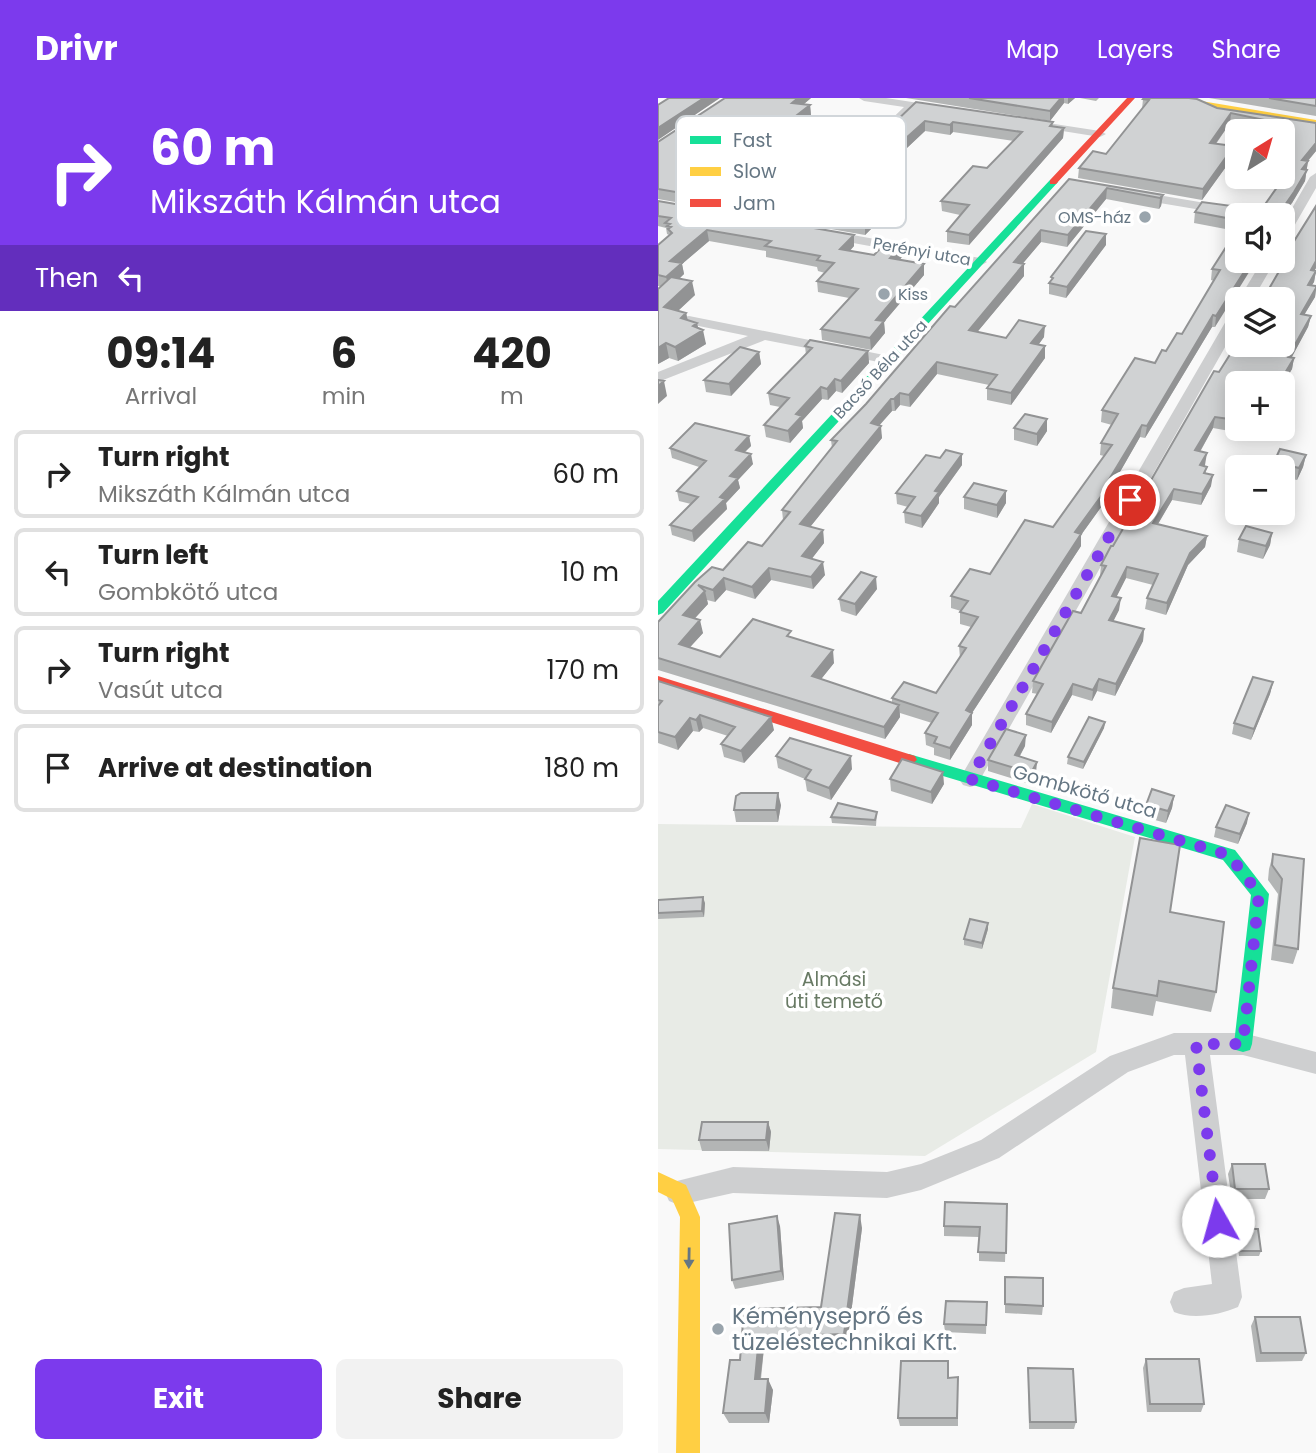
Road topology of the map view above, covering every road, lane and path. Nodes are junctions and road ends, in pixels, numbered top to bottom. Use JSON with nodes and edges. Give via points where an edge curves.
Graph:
{"nodes":[{"id":1,"x":864,"y":98,"type":"edge"},
{"id":2,"x":1132,"y":98,"type":"edge"},
{"id":3,"x":1168,"y":98,"type":"edge"},
{"id":4,"x":1194,"y":103,"type":"junction"},
{"id":5,"x":912,"y":105,"type":"junction"},
{"id":6,"x":951,"y":111,"type":"edge"},
{"id":7,"x":901,"y":116,"type":"edge"},
{"id":8,"x":1029,"y":123,"type":"edge"},
{"id":9,"x":1316,"y":123,"type":"edge"},
{"id":10,"x":1316,"y":130,"type":"edge"},
{"id":11,"x":1100,"y":134,"type":"junction"},
{"id":12,"x":1316,"y":177,"type":"edge"},
{"id":13,"x":1055,"y":181,"type":"junction"},
{"id":14,"x":1076,"y":185,"type":"edge"},
{"id":15,"x":1117,"y":192,"type":"edge"},
{"id":16,"x":1295,"y":208,"type":"edge"},
{"id":17,"x":1225,"y":210,"type":"edge"},
{"id":18,"x":805,"y":230,"type":"edge"},
{"id":19,"x":980,"y":262,"type":"junction"},
{"id":20,"x":689,"y":320,"type":"edge"},
{"id":21,"x":764,"y":335,"type":"junction"},
{"id":22,"x":1225,"y":335,"type":"edge"},
{"id":23,"x":889,"y":360,"type":"junction"},
{"id":24,"x":658,"y":377,"type":"edge"},
{"id":25,"x":658,"y":610,"type":"edge"},
{"id":26,"x":658,"y":681,"type":"edge"},
{"id":27,"x":970,"y":779,"type":"junction"},
{"id":28,"x":1196,"y":1044,"type":"junction"},
{"id":29,"x":1243,"y":1044,"type":"junction"},
{"id":30,"x":1316,"y":1063,"type":"edge"},
{"id":31,"x":669,"y":1187,"type":"edge"},
{"id":32,"x":1184,"y":1302,"type":"dead end"},
{"id":33,"x":688,"y":1453,"type":"edge"}],
"edges":[{"from":1,"to":5,"type":"street"},
{"from":2,"to":11,"type":"main road","name":"Bacsó Béla utca"},
{"from":3,"to":4,"type":"main road"},
{"from":4,"to":9,"type":"main road"},
{"from":4,"to":10,"type":"street"},
{"from":5,"to":6,"type":"street"},
{"from":5,"to":7,"type":"street"},
{"from":8,"to":11,"type":"street"},
{"from":11,"to":13,"type":"main road","name":"Bacsó Béla utca"},
{"from":12,"to":16,"type":"street"},
{"from":13,"to":14,"type":"street"},
{"from":13,"to":19,"type":"main road","name":"Bacsó Béla utca"},
{"from":15,"to":17,"type":"street"},
{"from":18,"to":19,"type":"street","name":"Perényi utca"},
{"from":19,"to":23,"type":"main road","name":"Bacsó Béla utca"},
{"from":20,"to":21,"type":"street"},
{"from":21,"to":23,"type":"street"},
{"from":21,"to":24,"type":"street"},
{"from":22,"to":27,"type":"street"},
{"from":23,"to":25,"type":"main road","name":"Bacsó Béla utca"},
{"from":26,"to":27,"type":"main road","name":"Gombkötő utca"},
{"from":27,"to":29,"type":"main road","name":"Gombkötő utca","via":[[1229,855],[1259,894]]},
{"from":28,"to":29,"type":"street"},
{"from":28,"to":31,"type":"street","via":[[1174,1044],[1119,1064],[990,1149],[921,1177],[887,1185],[733,1180]]},
{"from":28,"to":32,"type":"street","via":[[1228,1297]]},
{"from":29,"to":30,"type":"street"},
{"from":31,"to":33,"type":"main road","one_way":true,"via":[[690,1217]]}]}
